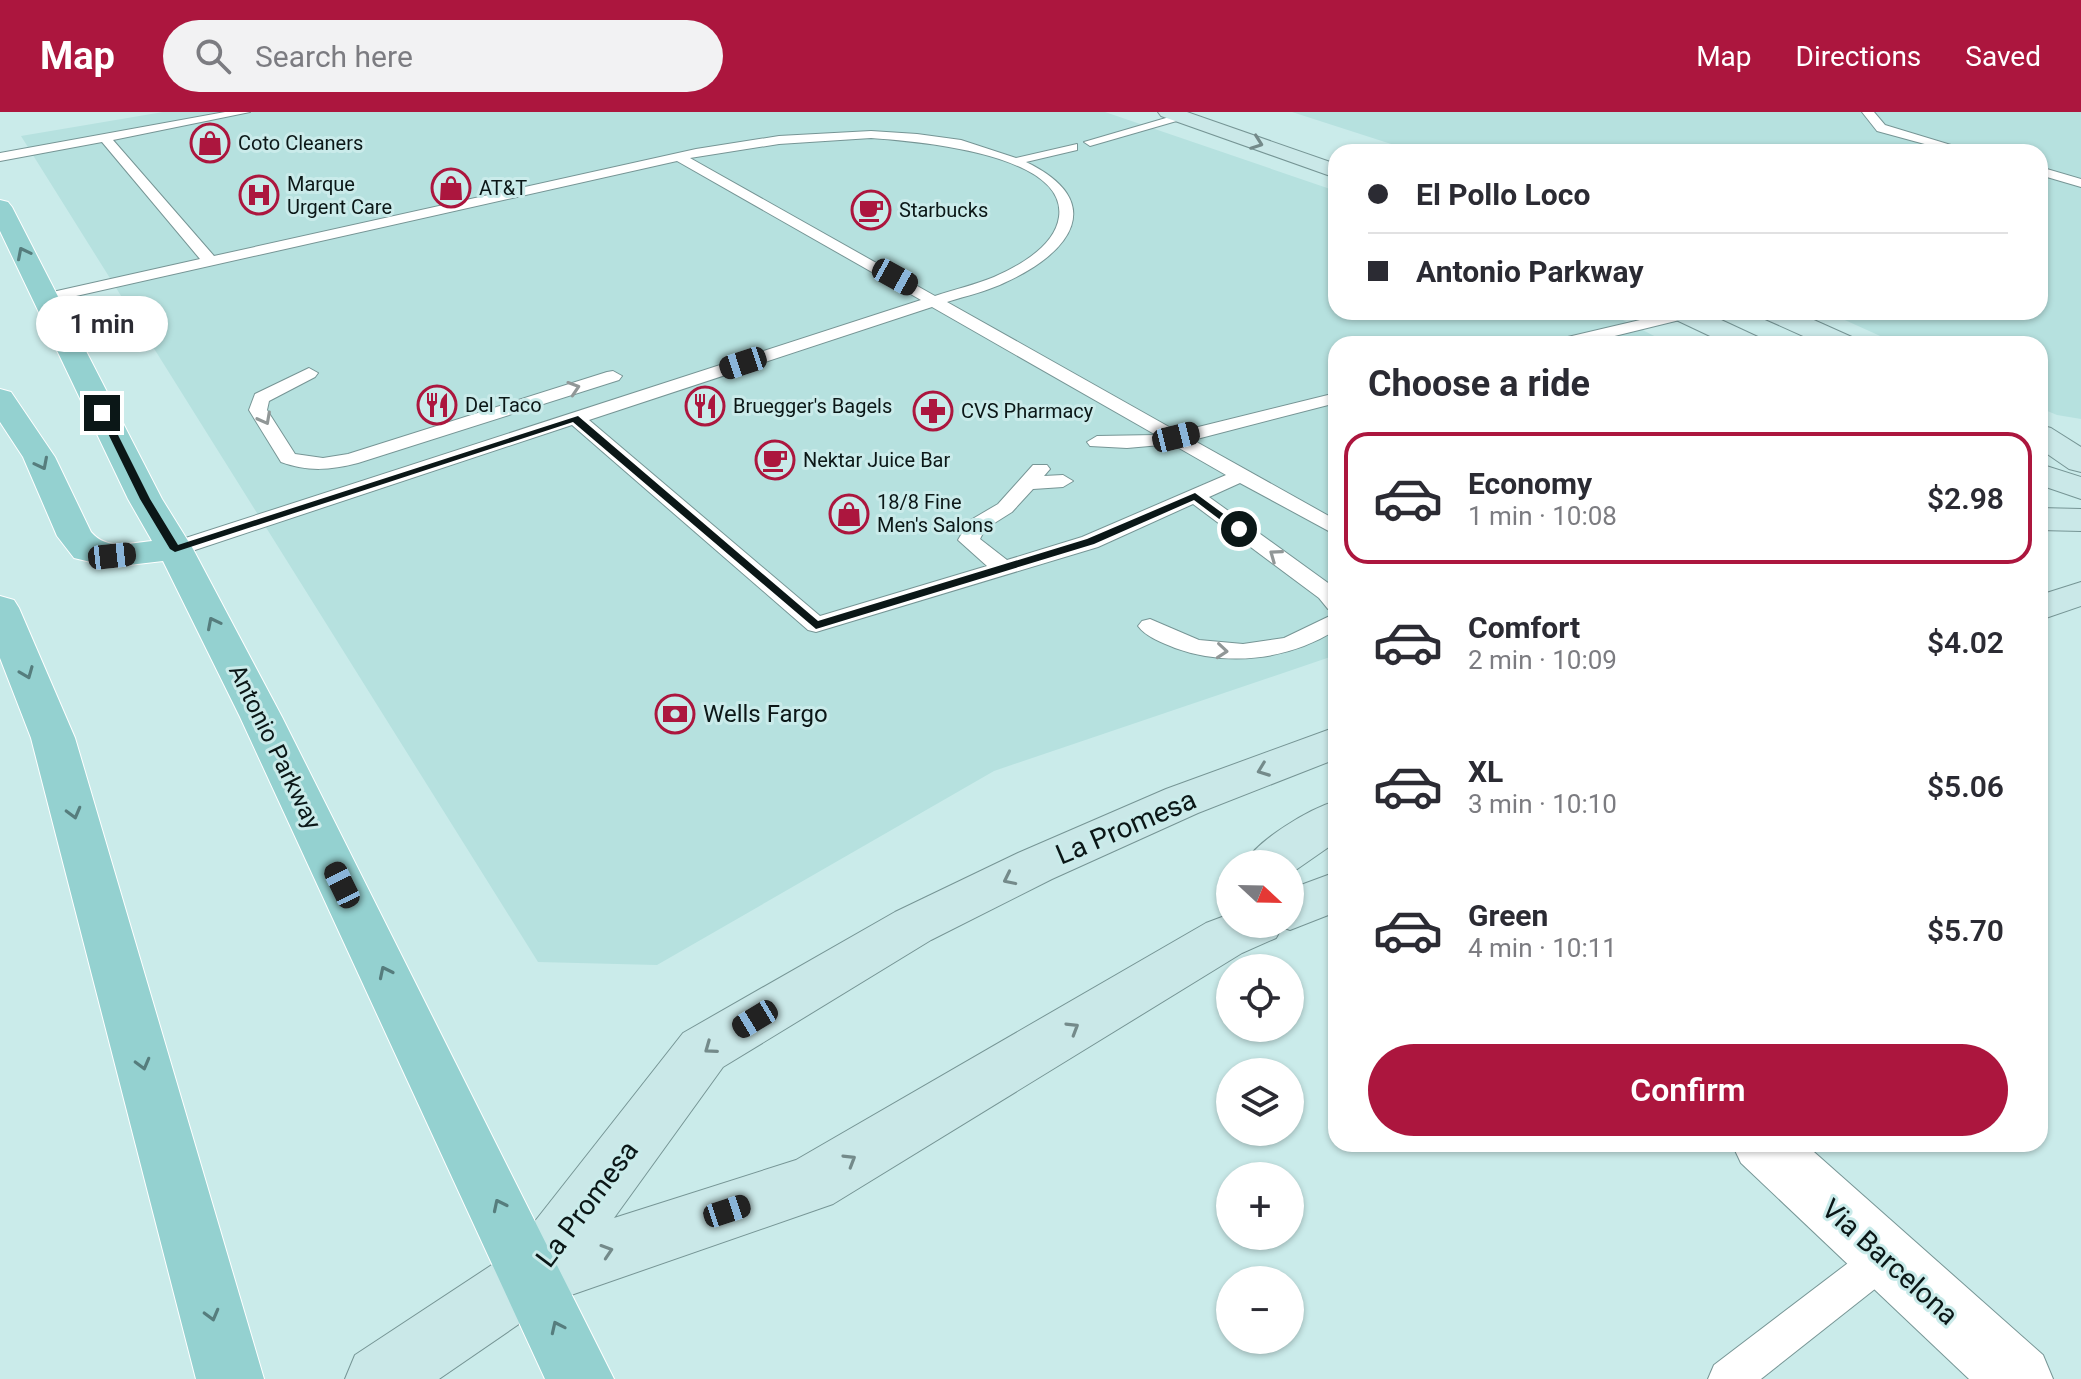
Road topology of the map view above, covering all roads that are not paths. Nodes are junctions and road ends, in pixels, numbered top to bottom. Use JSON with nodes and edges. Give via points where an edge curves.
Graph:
{"nodes":[{"id":1,"x":244,"y":112,"type":"edge"},
{"id":2,"x":1868,"y":112,"type":"edge"},
{"id":3,"x":1184,"y":113,"type":"edge"},
{"id":4,"x":105,"y":138,"type":"junction"},
{"id":5,"x":1090,"y":142,"type":"dead end"},
{"id":6,"x":1939,"y":144,"type":"edge"},
{"id":7,"x":1073,"y":147,"type":"dead end"},
{"id":8,"x":0,"y":157,"type":"edge"},
{"id":9,"x":679,"y":157,"type":"junction"},
{"id":10,"x":1017,"y":161,"type":"junction"},
{"id":11,"x":1328,"y":168,"type":"edge"},
{"id":12,"x":2048,"y":173,"type":"edge"},
{"id":13,"x":2081,"y":183,"type":"edge"},
{"id":14,"x":0,"y":207,"type":"edge"},
{"id":15,"x":210,"y":261,"type":"junction"},
{"id":16,"x":45,"y":298,"type":"junction"},
{"id":17,"x":936,"y":300,"type":"junction"},
{"id":18,"x":1657,"y":320,"type":"edge"},
{"id":19,"x":1699,"y":320,"type":"edge"},
{"id":20,"x":1791,"y":320,"type":"edge"},
{"id":21,"x":1612,"y":332,"type":"junction"},
{"id":22,"x":1595,"y":336,"type":"edge"},
{"id":23,"x":1620,"y":336,"type":"edge"},
{"id":24,"x":1733,"y":336,"type":"edge"},
{"id":25,"x":1826,"y":336,"type":"edge"},
{"id":26,"x":309,"y":373,"type":"dead end"},
{"id":27,"x":613,"y":376,"type":"dead end"},
{"id":28,"x":0,"y":398,"type":"edge"},
{"id":29,"x":1328,"y":400,"type":"edge"},
{"id":30,"x":575,"y":418,"type":"junction"},
{"id":31,"x":1176,"y":437,"type":"junction"},
{"id":32,"x":2048,"y":440,"type":"edge"},
{"id":33,"x":1097,"y":442,"type":"dead end"},
{"id":34,"x":2081,"y":462,"type":"edge"},
{"id":35,"x":1242,"y":475,"type":"junction"},
{"id":36,"x":2048,"y":477,"type":"edge"},
{"id":37,"x":1063,"y":481,"type":"dead end"},
{"id":38,"x":2081,"y":489,"type":"edge"},
{"id":39,"x":1195,"y":496,"type":"junction"},
{"id":40,"x":2048,"y":519,"type":"edge"},
{"id":41,"x":2081,"y":520,"type":"edge"},
{"id":42,"x":1328,"y":524,"type":"edge"},
{"id":43,"x":175,"y":549,"type":"junction"},
{"id":44,"x":1003,"y":568,"type":"junction"},
{"id":45,"x":2081,"y":593,"type":"edge"},
{"id":46,"x":1328,"y":594,"type":"edge"},
{"id":47,"x":2048,"y":605,"type":"edge"},
{"id":48,"x":0,"y":608,"type":"edge"},
{"id":49,"x":1150,"y":626,"type":"dead end"},
{"id":50,"x":1328,"y":626,"type":"edge"},
{"id":51,"x":1328,"y":745,"type":"edge"},
{"id":52,"x":1328,"y":823,"type":"edge"},
{"id":53,"x":1289,"y":850,"type":"edge"},
{"id":54,"x":1328,"y":894,"type":"edge"},
{"id":55,"x":1304,"y":904,"type":"edge"},
{"id":56,"x":1223,"y":938,"type":"edge"},
{"id":57,"x":1771,"y":1152,"type":"edge"},
{"id":58,"x":1886,"y":1257,"type":"junction"},
{"id":59,"x":533,"y":1276,"type":"junction"},
{"id":60,"x":230,"y":1379,"type":"edge"},
{"id":61,"x":379,"y":1379,"type":"edge"},
{"id":62,"x":580,"y":1379,"type":"edge"},
{"id":63,"x":1728,"y":1379,"type":"edge"},
{"id":64,"x":2019,"y":1379,"type":"edge"}],
"edges":[{"from":1,"to":4,"type":"lane"},
{"from":2,"to":6,"type":"lane","via":[[1881,128]]},
{"from":3,"to":5,"type":"lane"},
{"from":3,"to":11,"type":"main road","one_way":true},
{"from":4,"to":8,"type":"lane"},
{"from":4,"to":15,"type":"lane"},
{"from":7,"to":10,"type":"lane"},
{"from":9,"to":10,"type":"lane","via":[[785,137],[866,135],[964,146]]},
{"from":9,"to":15,"type":"lane"},
{"from":9,"to":17,"type":"lane"},
{"from":10,"to":17,"type":"lane","via":[[1054,182],[1067,199],[1059,238],[1034,261],[999,280]]},
{"from":12,"to":13,"type":"lane"},
{"from":16,"to":14,"type":"main road","name":"Antonio Parkway","one_way":true},
{"from":15,"to":16,"type":"lane"},
{"from":16,"to":43,"type":"main road","name":"Antonio Parkway"},
{"from":17,"to":30,"type":"lane"},
{"from":17,"to":31,"type":"lane"},
{"from":18,"to":21,"type":"lane"},
{"from":19,"to":24,"type":"main road"},
{"from":20,"to":25,"type":"main road"},
{"from":21,"to":22,"type":"lane"},
{"from":21,"to":23,"type":"lane"},
{"from":26,"to":27,"type":"lane","one_way":true,"via":[[261,398],[258,410],[288,458],[302,463],[351,459]]},
{"from":28,"to":43,"type":"main road","one_way":true,"via":[[39,457],[75,536],[87,550],[112,556]]},
{"from":29,"to":31,"type":"lane"},
{"from":30,"to":43,"type":"lane"},
{"from":30,"to":44,"type":"lane","via":[[816,625]]},
{"from":31,"to":33,"type":"lane","via":[[1122,450]]},
{"from":31,"to":35,"type":"lane"},
{"from":32,"to":34,"type":"main road"},
{"from":35,"to":39,"type":"lane"},
{"from":35,"to":42,"type":"lane"},
{"from":36,"to":38,"type":"main road"},
{"from":37,"to":44,"type":"lane","via":[[1034,476],[1005,508],[976,525],[969,540]]},
{"from":39,"to":44,"type":"lane","via":[[1090,542]]},
{"from":46,"to":39,"type":"lane","one_way":true},
{"from":40,"to":41,"type":"main road"},
{"from":59,"to":43,"type":"main road","name":"Antonio Parkway","one_way":true},
{"from":45,"to":47,"type":"main road"},
{"from":48,"to":60,"type":"main road","one_way":true,"via":[[53,738]]},
{"from":49,"to":50,"type":"lane","one_way":true,"via":[[1169,639],[1227,652],[1262,651]]},
{"from":51,"to":59,"type":"main road","name":"La Promesa","one_way":true,"via":[[1182,801],[994,886],[913,926],[703,1050]]},
{"from":52,"to":53,"type":"main road"},
{"from":54,"to":55,"type":"main road"},
{"from":59,"to":56,"type":"main road","name":"La Promesa","one_way":true,"via":[[811,1184]]},
{"from":57,"to":58,"type":"street","name":"Via Barcelona"},
{"from":58,"to":63,"type":"lane"},
{"from":58,"to":64,"type":"street","name":"Via Barcelona"},
{"from":59,"to":61,"type":"main road"},
{"from":62,"to":59,"type":"main road","name":"Antonio Parkway","one_way":true}]}
